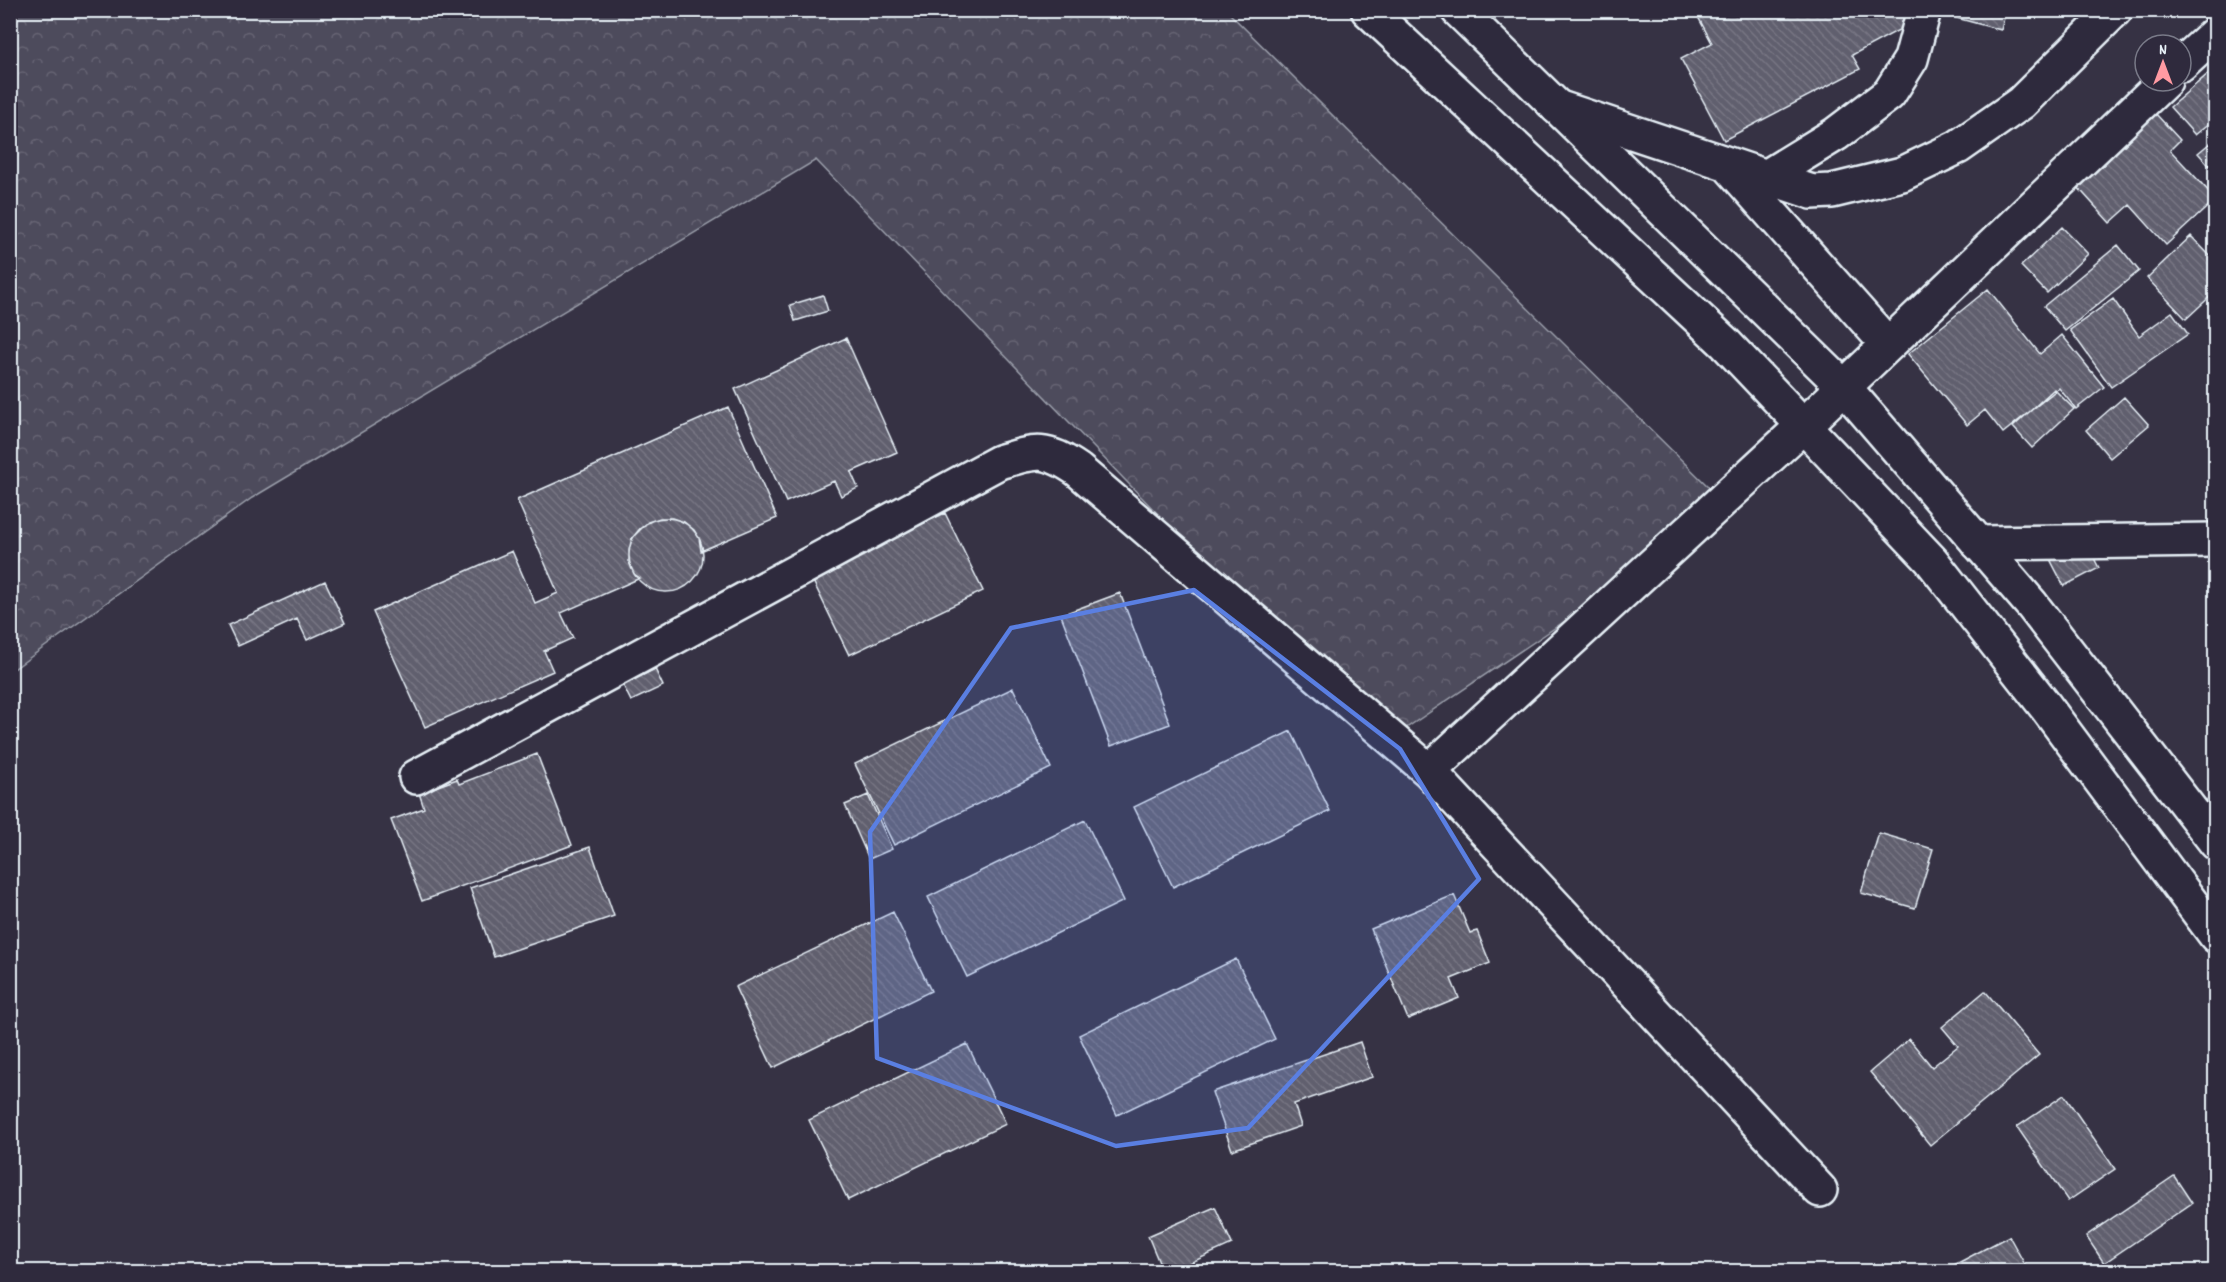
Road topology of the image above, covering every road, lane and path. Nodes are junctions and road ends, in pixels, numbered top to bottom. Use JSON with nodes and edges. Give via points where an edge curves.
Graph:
{"nodes":[{"id":1,"x":1368,"y":10,"type":"edge"},
{"id":2,"x":1458,"y":10,"type":"edge"},
{"id":3,"x":1924,"y":10,"type":"edge"},
{"id":4,"x":2115,"y":10,"type":"edge"},
{"id":5,"x":2216,"y":33,"type":"edge"},
{"id":6,"x":2193,"y":54,"type":"edge"},
{"id":7,"x":2152,"y":93,"type":"edge"},
{"id":8,"x":1557,"y":107,"type":"junction"},
{"id":9,"x":1729,"y":165,"type":"junction"},
{"id":10,"x":1766,"y":177,"type":"junction"},
{"id":11,"x":1888,"y":345,"type":"junction"},
{"id":12,"x":1844,"y":387,"type":"junction"},
{"id":13,"x":1804,"y":425,"type":"junction"},
{"id":14,"x":2216,"y":540,"type":"edge"},
{"id":15,"x":1978,"y":543,"type":"junction"},
{"id":16,"x":1428,"y":771,"type":"junction"},
{"id":17,"x":416,"y":777,"type":"dead end"},
{"id":18,"x":2216,"y":843,"type":"edge"},
{"id":19,"x":2216,"y":936,"type":"edge"},
{"id":20,"x":1820,"y":1190,"type":"dead end"}],
"edges":[{"from":1,"to":13,"type":"street","via":[[1725,343]]},
{"from":2,"to":8,"type":"street"},
{"from":3,"to":10,"type":"street","via":[[1911,59],[1889,94],[1836,134]]},
{"from":4,"to":10,"type":"street","via":[[2021,103],[1958,147],[1902,174],[1820,193]]},
{"from":5,"to":6,"type":"street"},
{"from":7,"to":11,"type":"street"},
{"from":8,"to":9,"type":"street"},
{"from":8,"to":12,"type":"street"},
{"from":9,"to":10,"type":"street"},
{"from":9,"to":11,"type":"street"},
{"from":11,"to":12,"type":"street"},
{"from":12,"to":13,"type":"street"},
{"from":12,"to":15,"type":"street"},
{"from":13,"to":16,"type":"street"},
{"from":13,"to":19,"type":"street","via":[[1931,560]]},
{"from":14,"to":15,"type":"street"},
{"from":15,"to":18,"type":"street","via":[[2032,605]]},
{"from":16,"to":17,"type":"street","via":[[1078,470],[1043,452],[999,462]]},
{"from":16,"to":20,"type":"street"}]}
